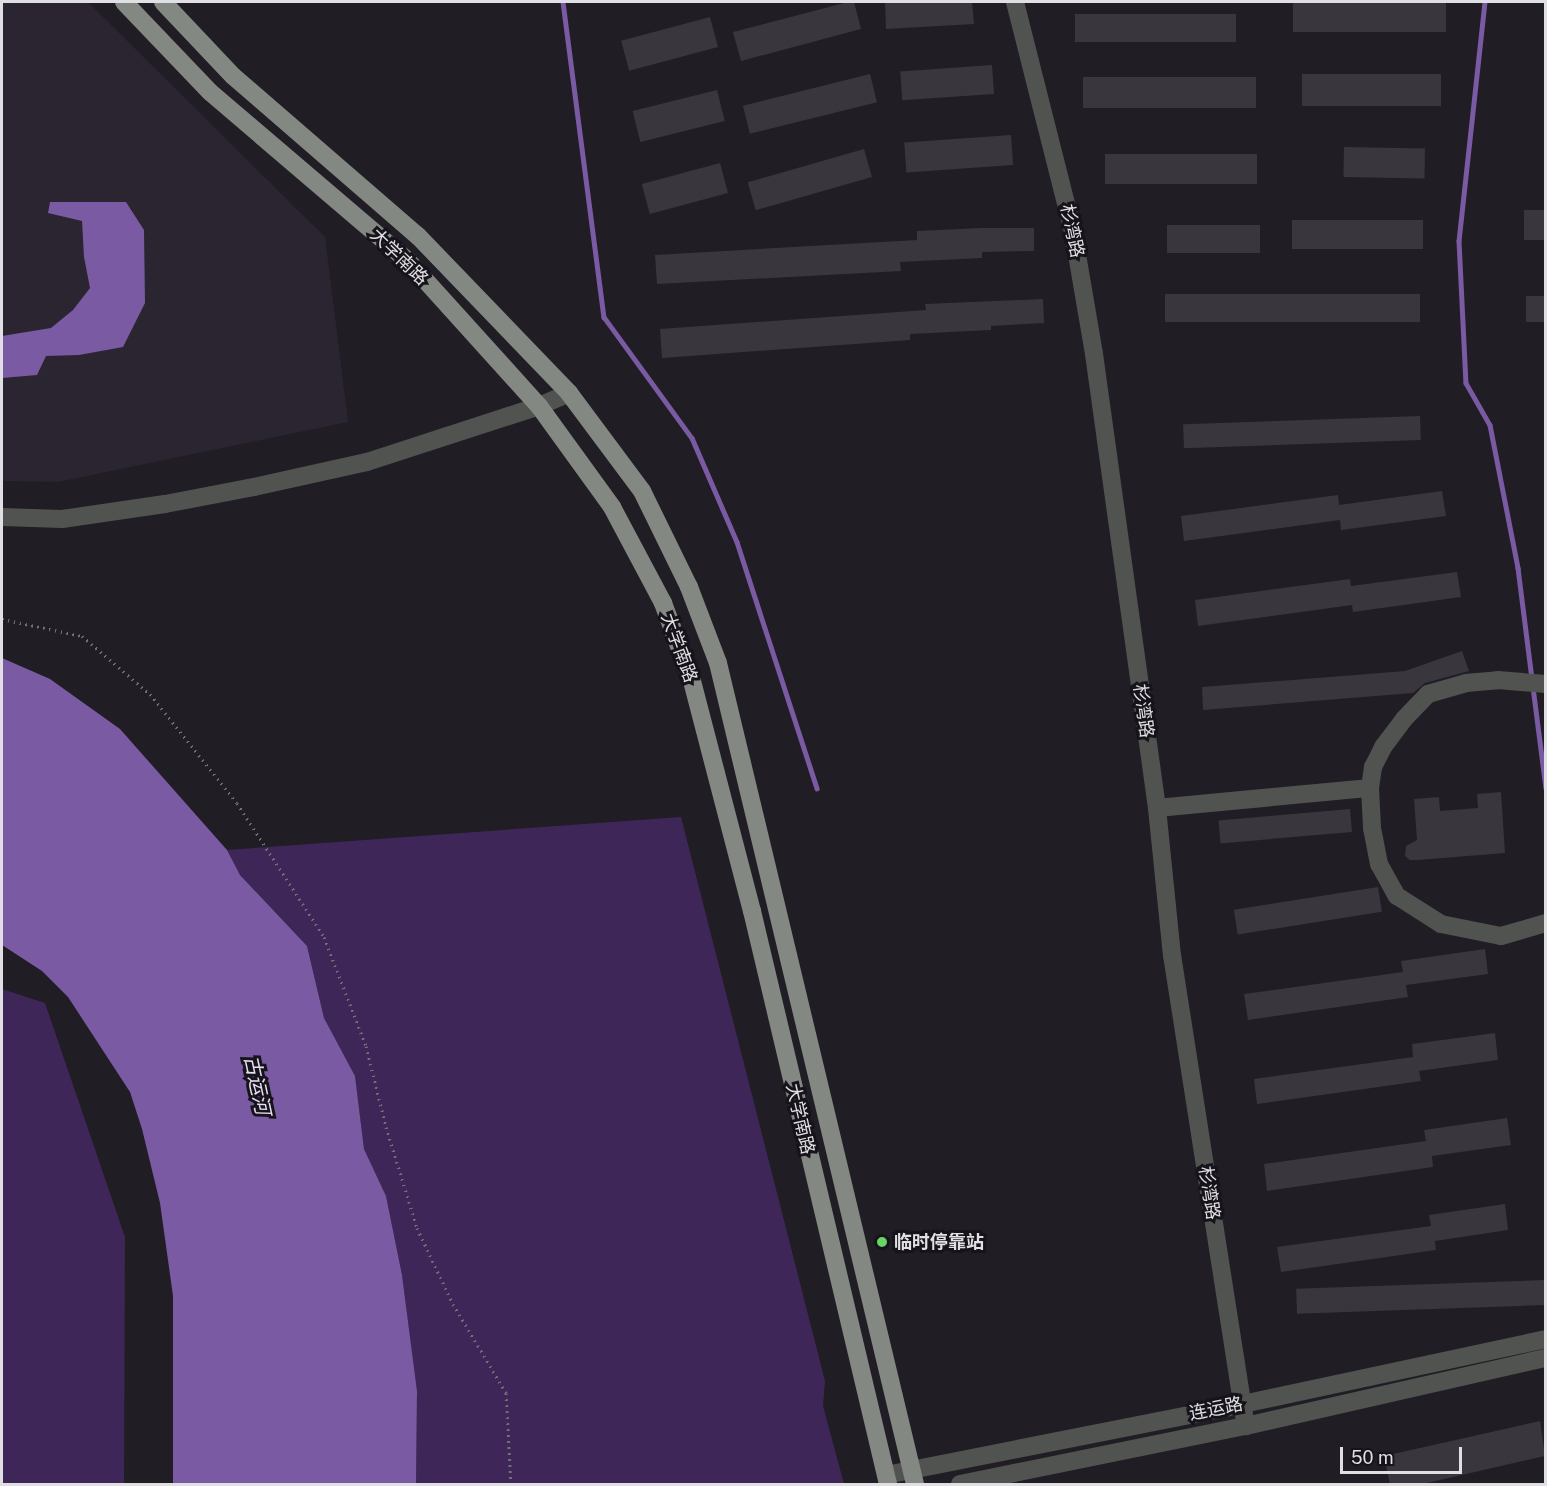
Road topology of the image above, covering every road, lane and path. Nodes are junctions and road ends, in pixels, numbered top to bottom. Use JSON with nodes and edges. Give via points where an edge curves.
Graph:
{"nodes":[{"id":1,"x":124,"y":2,"type":"edge"},
{"id":2,"x":163,"y":2,"type":"edge"},
{"id":3,"x":1015,"y":2,"type":"edge"},
{"id":4,"x":569,"y":393,"type":"junction"},
{"id":5,"x":539,"y":406,"type":"junction"},
{"id":6,"x":2,"y":517,"type":"edge"},
{"id":7,"x":2,"y":619,"type":"edge"},
{"id":8,"x":1545,"y":684,"type":"edge"},
{"id":9,"x":1370,"y":788,"type":"junction"},
{"id":10,"x":1157,"y":808,"type":"junction"},
{"id":11,"x":1545,"y":923,"type":"edge"},
{"id":12,"x":1545,"y":1339,"type":"edge"},
{"id":13,"x":1545,"y":1358,"type":"edge"},
{"id":14,"x":1243,"y":1404,"type":"junction"},
{"id":15,"x":1246,"y":1426,"type":"junction"},
{"id":16,"x":913,"y":1477,"type":"edge"},
{"id":17,"x":887,"y":1480,"type":"edge"},
{"id":18,"x":511,"y":1485,"type":"edge"},
{"id":19,"x":960,"y":1485,"type":"edge"}],
"edges":[{"from":1,"to":5,"type":"main road","name":"大学南路","via":[[210,92],[406,260]]},
{"from":2,"to":4,"type":"main road","name":"大学南路","via":[[233,76],[418,236]]},
{"from":3,"to":10,"type":"street","name":"杉湾路","via":[[1073,231],[1094,354]]},
{"from":4,"to":5,"type":"street"},
{"from":4,"to":16,"type":"main road","name":"大学南路","via":[[642,491],[689,587],[718,663]]},
{"from":5,"to":6,"type":"street","via":[[367,462],[254,487],[62,519]]},
{"from":5,"to":17,"type":"main road","name":"大学南路","via":[[612,507],[663,603],[692,681],[752,911]]},
{"from":7,"to":18,"type":"path","via":[[82,636],[150,694],[237,803],[324,937],[366,1046],[417,1228],[453,1304],[506,1393]]},
{"from":8,"to":9,"type":"street","via":[[1498,680],[1466,683],[1428,694],[1383,747],[1373,767]]},
{"from":9,"to":10,"type":"street"},
{"from":9,"to":11,"type":"street","via":[[1379,864],[1397,896],[1442,924],[1501,936]]},
{"from":10,"to":14,"type":"street","name":"杉湾路","via":[[1172,955]]},
{"from":12,"to":14,"type":"street","name":"连运路"},
{"from":13,"to":15,"type":"street","name":"连运路"},
{"from":14,"to":15,"type":"street","name":"杉湾路"},
{"from":14,"to":16,"type":"street","name":"连运路"},
{"from":15,"to":19,"type":"street","name":"连运路"},
{"from":16,"to":17,"type":"street","name":"连运路"}]}
